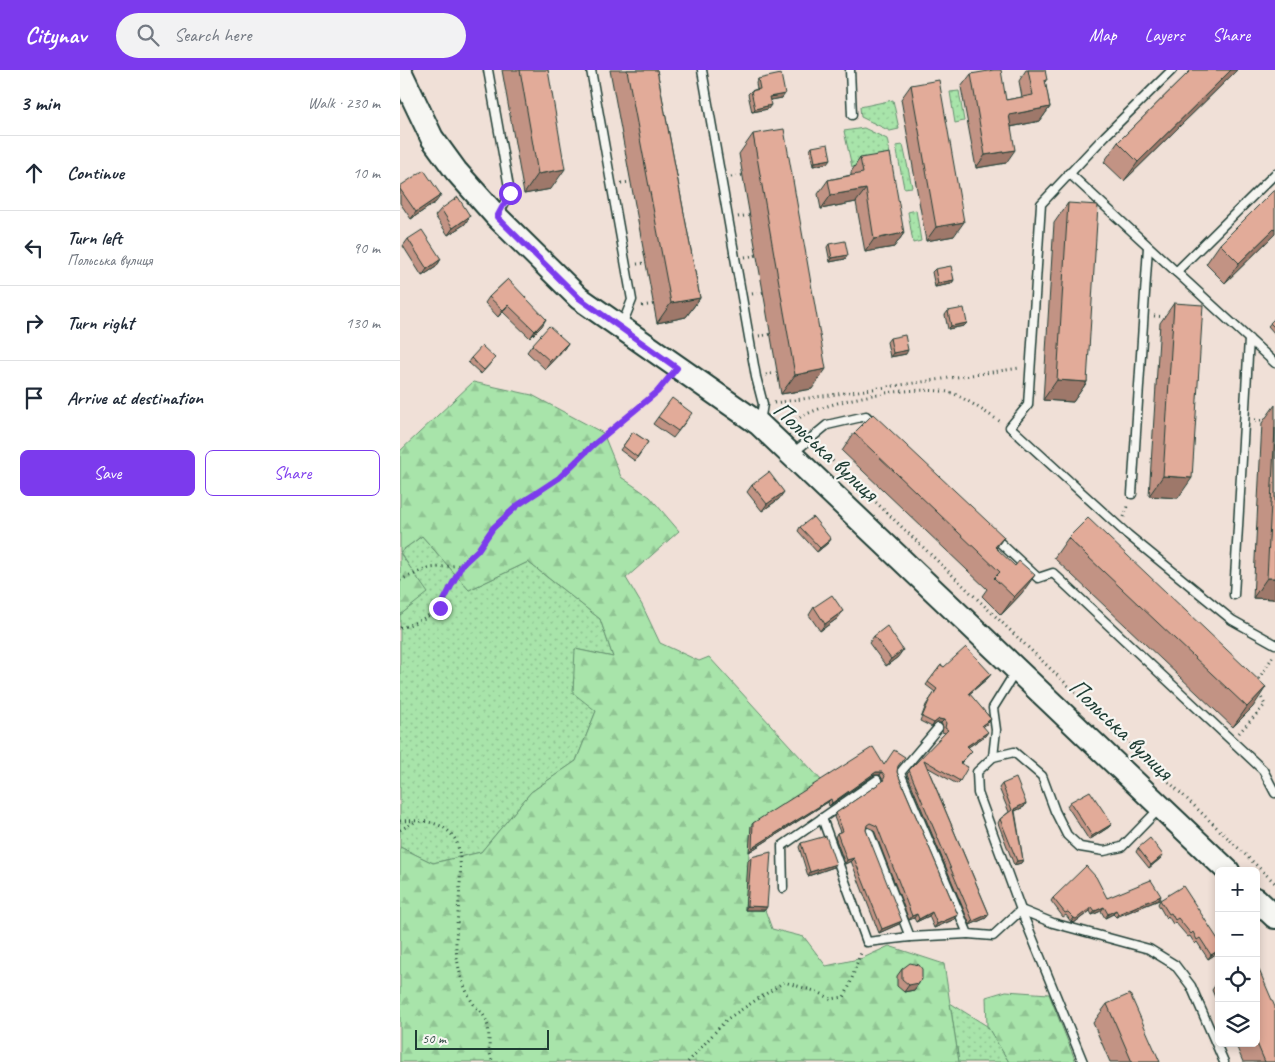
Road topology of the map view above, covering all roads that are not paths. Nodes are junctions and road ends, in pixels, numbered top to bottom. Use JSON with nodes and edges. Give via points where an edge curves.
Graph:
{"nodes":[{"id":1,"x":488,"y":70,"type":"edge"},
{"id":2,"x":591,"y":70,"type":"edge"},
{"id":3,"x":702,"y":70,"type":"edge"},
{"id":4,"x":850,"y":70,"type":"edge"},
{"id":5,"x":1172,"y":70,"type":"edge"},
{"id":6,"x":400,"y":71,"type":"edge"},
{"id":7,"x":852,"y":115,"type":"dead end"},
{"id":8,"x":1069,"y":173,"type":"junction"},
{"id":9,"x":1275,"y":174,"type":"edge"},
{"id":10,"x":497,"y":217,"type":"junction"},
{"id":11,"x":1148,"y":247,"type":"junction"},
{"id":12,"x":1176,"y":272,"type":"junction"},
{"id":13,"x":620,"y":329,"type":"junction"},
{"id":14,"x":1249,"y":339,"type":"junction"},
{"id":15,"x":1275,"y":362,"type":"edge"},
{"id":16,"x":765,"y":422,"type":"junction"},
{"id":17,"x":880,"y":429,"type":"edge"},
{"id":18,"x":791,"y":454,"type":"junction"},
{"id":19,"x":1132,"y":494,"type":"road end"},
{"id":20,"x":986,"y":529,"type":"edge"},
{"id":21,"x":1234,"y":595,"type":"dead end"},
{"id":22,"x":1275,"y":644,"type":"edge"},
{"id":23,"x":1017,"y":669,"type":"junction"},
{"id":24,"x":938,"y":728,"type":"dead end"},
{"id":25,"x":993,"y":757,"type":"junction"},
{"id":26,"x":877,"y":780,"type":"dead end"},
{"id":27,"x":1275,"y":792,"type":"edge"},
{"id":28,"x":1162,"y":806,"type":"junction"},
{"id":29,"x":822,"y":818,"type":"junction"},
{"id":30,"x":869,"y":832,"type":"edge"},
{"id":31,"x":1224,"y":867,"type":"edge"},
{"id":32,"x":783,"y":888,"type":"dead end"},
{"id":33,"x":1260,"y":903,"type":"edge"},
{"id":34,"x":1021,"y":910,"type":"junction"},
{"id":35,"x":1275,"y":917,"type":"edge"},
{"id":36,"x":968,"y":934,"type":"junction"},
{"id":37,"x":910,"y":937,"type":"junction"},
{"id":38,"x":1083,"y":1062,"type":"edge"},
{"id":39,"x":1224,"y":1062,"type":"edge"}],
"edges":[{"from":1,"to":10,"type":"lane","via":[[510,193]]},
{"from":2,"to":13,"type":"lane","via":[[632,300]]},
{"from":3,"to":16,"type":"lane"},
{"from":4,"to":7,"type":"lane"},
{"from":5,"to":8,"type":"lane"},
{"from":6,"to":10,"type":"street","name":"Польська вулиця","via":[[432,138]]},
{"from":8,"to":11,"type":"lane"},
{"from":8,"to":22,"type":"lane","via":[[1041,204],[1028,405],[1010,427],[1118,526],[1232,620]]},
{"from":9,"to":12,"type":"lane"},
{"from":10,"to":13,"type":"street","name":"Польська вулиця","via":[[579,298]]},
{"from":11,"to":12,"type":"lane"},
{"from":11,"to":19,"type":"lane"},
{"from":12,"to":14,"type":"lane"},
{"from":13,"to":16,"type":"street","name":"Польська вулиця"},
{"from":14,"to":15,"type":"lane"},
{"from":14,"to":21,"type":"lane"},
{"from":16,"to":18,"type":"street","name":"Польська вулиця"},
{"from":17,"to":18,"type":"lane","via":[[866,416],[827,425]]},
{"from":18,"to":23,"type":"street","name":"Польська вулиця"},
{"from":20,"to":27,"type":"lane","via":[[1038,578],[1053,574],[1263,770]]},
{"from":23,"to":25,"type":"lane","via":[[993,708],[996,730]]},
{"from":23,"to":28,"type":"street","name":"Польська вулиця"},
{"from":24,"to":36,"type":"lane","via":[[900,772]]},
{"from":25,"to":28,"type":"lane","via":[[1014,752],[1042,776],[1054,811],[1067,835],[1080,847],[1104,852],[1122,847]]},
{"from":25,"to":34,"type":"lane","via":[[977,772],[978,793]]},
{"from":26,"to":29,"type":"lane"},
{"from":28,"to":31,"type":"street","name":"Польська вулиця"},
{"from":29,"to":32,"type":"lane","via":[[782,846]]},
{"from":29,"to":37,"type":"lane","via":[[867,942]]},
{"from":30,"to":37,"type":"lane"},
{"from":33,"to":35,"type":"street"},
{"from":34,"to":36,"type":"lane","via":[[993,936]]},
{"from":34,"to":38,"type":"lane"},
{"from":34,"to":39,"type":"lane","via":[[1053,923],[1149,949],[1175,965],[1191,986]]},
{"from":36,"to":37,"type":"lane"}]}
